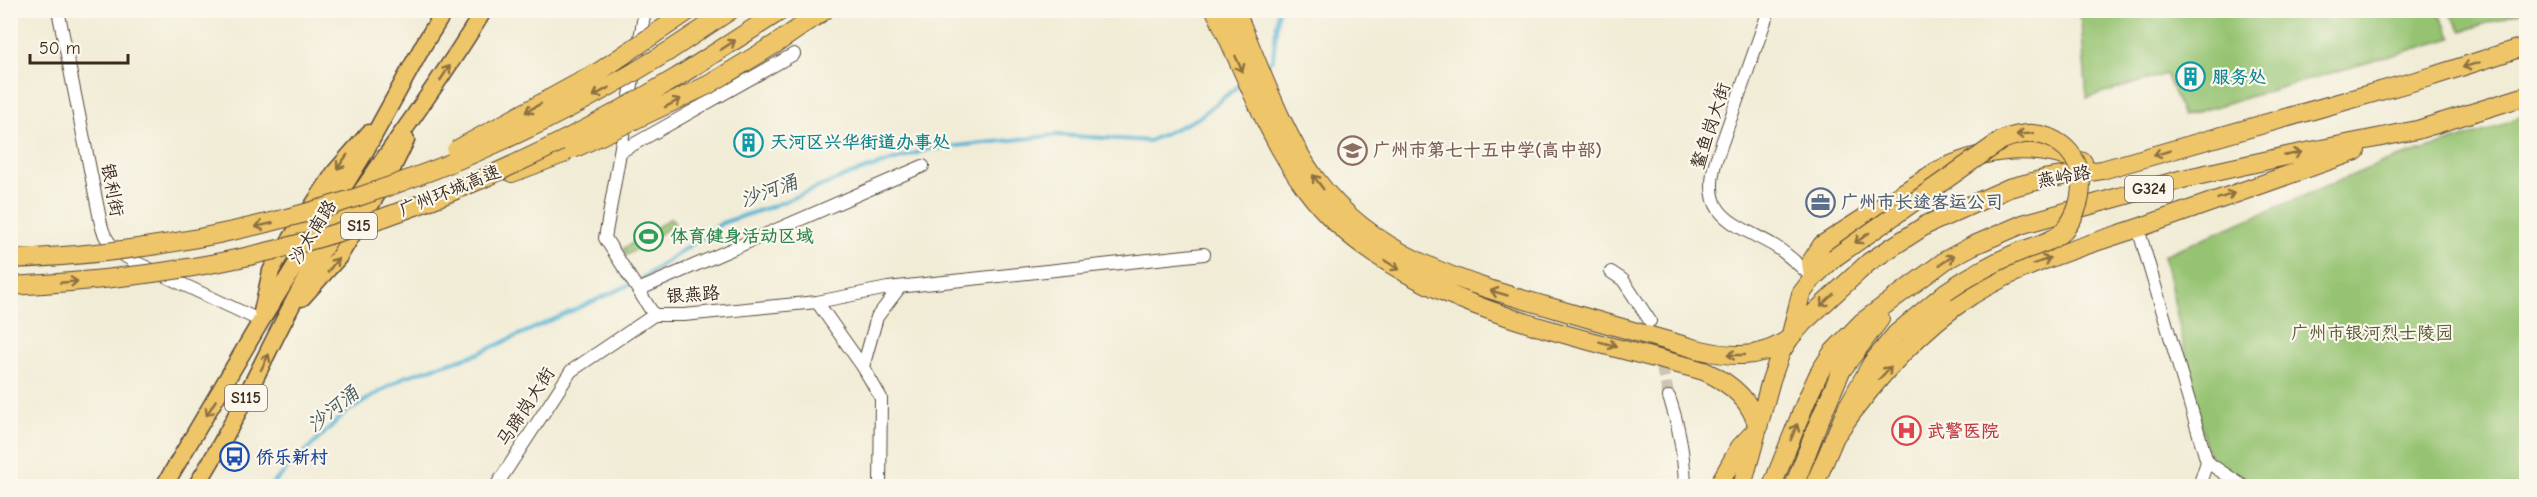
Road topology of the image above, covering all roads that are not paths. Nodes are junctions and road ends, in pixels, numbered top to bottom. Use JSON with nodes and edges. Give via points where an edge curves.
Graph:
{"nodes":[{"id":1,"x":58,"y":10,"type":"edge"},
{"id":2,"x":445,"y":10,"type":"edge"},
{"id":3,"x":484,"y":10,"type":"edge"},
{"id":4,"x":645,"y":10,"type":"edge"},
{"id":5,"x":690,"y":10,"type":"edge"},
{"id":6,"x":731,"y":10,"type":"edge"},
{"id":7,"x":782,"y":10,"type":"edge"},
{"id":8,"x":825,"y":10,"type":"edge"},
{"id":9,"x":1215,"y":10,"type":"edge"},
{"id":10,"x":1235,"y":10,"type":"edge"},
{"id":11,"x":1769,"y":10,"type":"edge"},
{"id":12,"x":2526,"y":46,"type":"edge"},
{"id":13,"x":794,"y":54,"type":"dead end"},
{"id":14,"x":2526,"y":96,"type":"edge"},
{"id":15,"x":2417,"y":130,"type":"junction"},
{"id":16,"x":620,"y":152,"type":"junction"},
{"id":17,"x":923,"y":166,"type":"dead end"},
{"id":18,"x":2102,"y":170,"type":"junction"},
{"id":19,"x":331,"y":206,"type":"junction"},
{"id":20,"x":386,"y":217,"type":"junction"},
{"id":21,"x":2138,"y":228,"type":"junction"},
{"id":22,"x":1204,"y":254,"type":"dead end"},
{"id":23,"x":10,"y":259,"type":"edge"},
{"id":24,"x":1611,"y":272,"type":"dead end"},
{"id":25,"x":1812,"y":278,"type":"junction"},
{"id":26,"x":10,"y":286,"type":"edge"},
{"id":27,"x":900,"y":287,"type":"junction"},
{"id":28,"x":638,"y":290,"type":"junction"},
{"id":29,"x":1900,"y":295,"type":"junction"},
{"id":30,"x":817,"y":302,"type":"junction"},
{"id":31,"x":654,"y":315,"type":"junction"},
{"id":32,"x":261,"y":321,"type":"junction"},
{"id":33,"x":1650,"y":321,"type":"tunnel mouth"},
{"id":34,"x":1790,"y":338,"type":"junction"},
{"id":35,"x":863,"y":367,"type":"junction"},
{"id":36,"x":1669,"y":397,"type":"tunnel mouth"},
{"id":37,"x":1758,"y":429,"type":"junction"},
{"id":38,"x":1836,"y":435,"type":"junction"},
{"id":39,"x":2207,"y":462,"type":"junction"},
{"id":40,"x":164,"y":486,"type":"edge"},
{"id":41,"x":196,"y":486,"type":"edge"},
{"id":42,"x":496,"y":486,"type":"edge"},
{"id":43,"x":880,"y":486,"type":"edge"},
{"id":44,"x":1685,"y":486,"type":"edge"},
{"id":45,"x":1718,"y":486,"type":"edge"},
{"id":46,"x":1742,"y":486,"type":"edge"},
{"id":47,"x":1773,"y":486,"type":"edge"},
{"id":48,"x":1794,"y":486,"type":"edge"},
{"id":49,"x":1814,"y":486,"type":"edge"},
{"id":50,"x":2199,"y":486,"type":"edge"},
{"id":51,"x":2243,"y":486,"type":"edge"}],
"edges":[{"from":1,"to":32,"type":"street","name":"银利街","via":[[100,224],[108,242],[133,261]]},
{"from":2,"to":32,"type":"main road","one_way":true,"via":[[382,119],[342,163],[277,260]]},
{"from":41,"to":3,"type":"main road","number":"S115","one_way":true,"via":[[292,307],[338,258],[397,161],[412,121]]},
{"from":4,"to":16,"type":"street","name":"银燕路"},
{"from":5,"to":19,"type":"highway","one_way":true,"bridge":true,"via":[[600,71],[512,120],[394,181]]},
{"from":6,"to":19,"type":"highway","name":"广州环城高速","number":"S15","one_way":true,"bridge":true,"via":[[610,87],[520,133],[418,176]]},
{"from":20,"to":7,"type":"highway","name":"广州环城高速","number":"S15","one_way":true,"bridge":true,"via":[[557,145],[616,114]]},
{"from":20,"to":8,"type":"highway","one_way":true,"bridge":true,"via":[[536,164],[656,111],[708,85]]},
{"from":9,"to":37,"type":"highway","one_way":true,"via":[[1250,90],[1291,166],[1316,202],[1376,255],[1435,288],[1493,311],[1716,376],[1730,385],[1751,409]]},
{"from":34,"to":10,"type":"highway","one_way":true,"via":[[1758,355],[1719,355],[1488,290],[1432,269],[1377,239],[1348,216],[1321,186],[1300,153]]},
{"from":11,"to":25,"type":"street","name":"鳌鱼岗大街","via":[[1713,170],[1712,198],[1727,219],[1790,256]]},
{"from":12,"to":18,"type":"highway","name":"燕岭路","number":"G324","one_way":true},
{"from":13,"to":16,"type":"street"},
{"from":14,"to":15,"type":"highway","name":"燕岭路","number":"G324"},
{"from":21,"to":15,"type":"highway","one_way":true},
{"from":29,"to":15,"type":"highway","name":"燕岭路","number":"G324","one_way":true,"via":[[1955,255],[2023,224],[2193,177]]},
{"from":16,"to":28,"type":"street","name":"银燕路","via":[[605,238]]},
{"from":17,"to":28,"type":"street"},
{"from":18,"to":25,"type":"highway","via":[[2049,152],[2027,149],[1957,161],[1821,245],[1811,262]]},
{"from":18,"to":34,"type":"highway","name":"燕岭路","number":"G324","one_way":true,"via":[[2009,188],[1926,225],[1869,262]]},
{"from":19,"to":23,"type":"highway","name":"广州环城高速","number":"S15","one_way":true,"bridge":true,"via":[[207,236],[93,253]]},
{"from":26,"to":20,"type":"highway","name":"广州环城高速","number":"S15","one_way":true,"bridge":true,"via":[[141,274],[233,259]]},
{"from":38,"to":21,"type":"highway","one_way":true,"via":[[1858,403],[1900,357],[1971,296],[2019,270]]},
{"from":21,"to":39,"type":"street"},
{"from":22,"to":27,"type":"street","name":"银燕路"},
{"from":24,"to":33,"type":"street","via":[[1623,280]]},
{"from":25,"to":34,"type":"highway","via":[[1801,294]]},
{"from":38,"to":25,"type":"highway","one_way":true,"bridge":true,"via":[[1857,386],[1872,363],[1922,310],[1993,264],[2049,240],[2067,226],[2080,199],[2081,178],[2074,159],[2061,144],[2042,135],[2032,133],[2002,140],[1834,258]]},
{"from":27,"to":30,"type":"street","name":"银燕路"},
{"from":27,"to":35,"type":"street","via":[[877,317]]},
{"from":28,"to":31,"type":"street","name":"银燕路"},
{"from":47,"to":29,"type":"highway","name":"燕岭路","number":"G324","one_way":true,"via":[[1811,390],[1832,353],[1862,322]]},
{"from":29,"to":48,"type":"highway","via":[[1841,371]]},
{"from":30,"to":31,"type":"street","name":"银燕路"},
{"from":30,"to":35,"type":"street"},
{"from":31,"to":42,"type":"street","name":"马蹄岗大街","via":[[571,371]]},
{"from":32,"to":40,"type":"main road","number":"S115","one_way":true},
{"from":34,"to":37,"type":"highway","name":"燕岭路","number":"G324","via":[[1771,380]]},
{"from":35,"to":43,"type":"street","via":[[881,398]]},
{"from":36,"to":44,"type":"street"},
{"from":37,"to":45,"type":"highway","via":[[1740,447]]},
{"from":37,"to":46,"type":"highway","name":"燕岭路","number":"G324"},
{"from":38,"to":49,"type":"highway"},
{"from":39,"to":50,"type":"street"},
{"from":39,"to":51,"type":"street"}]}
